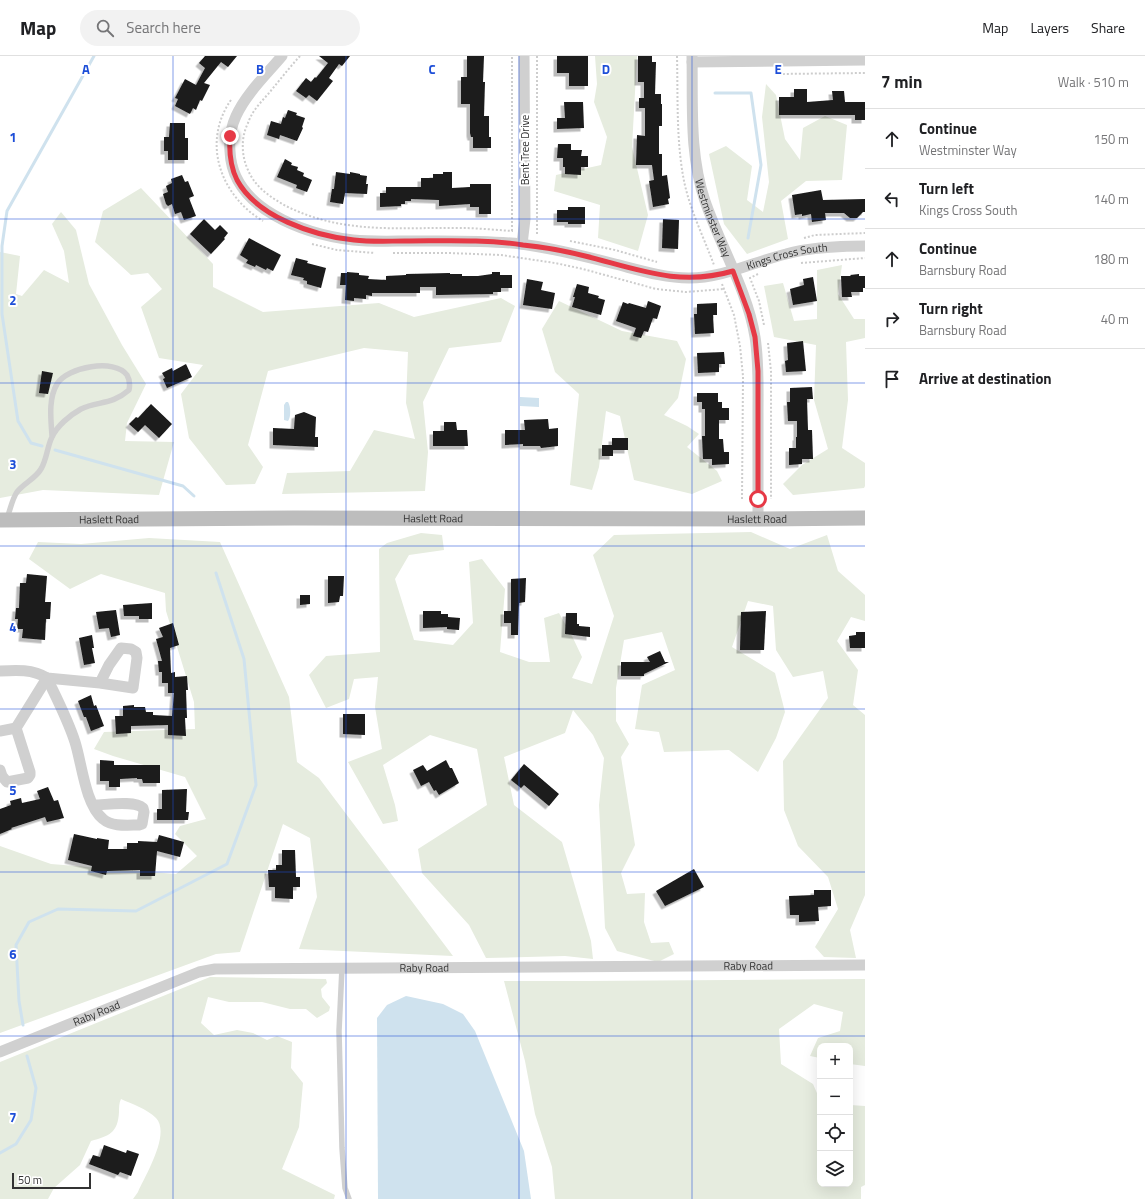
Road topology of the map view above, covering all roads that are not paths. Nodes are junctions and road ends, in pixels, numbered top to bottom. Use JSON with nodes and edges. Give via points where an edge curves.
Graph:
{"nodes":[{"id":1,"x":282,"y":56,"type":"edge"},
{"id":2,"x":524,"y":56,"type":"edge"},
{"id":3,"x":692,"y":59,"type":"edge"},
{"id":4,"x":865,"y":60,"type":"edge"},
{"id":5,"x":522,"y":244,"type":"junction"},
{"id":6,"x":865,"y":246,"type":"edge"},
{"id":7,"x":733,"y":271,"type":"junction"},
{"id":8,"x":52,"y":436,"type":"junction"},
{"id":9,"x":865,"y":518,"type":"edge"},
{"id":10,"x":758,"y":519,"type":"junction"},
{"id":11,"x":3,"y":520,"type":"edge"},
{"id":12,"x":0,"y":671,"type":"edge"},
{"id":13,"x":47,"y":678,"type":"junction"},
{"id":14,"x":100,"y":683,"type":"dead end"},
{"id":15,"x":16,"y":728,"type":"junction"},
{"id":16,"x":0,"y":732,"type":"edge"},
{"id":17,"x":0,"y":770,"type":"edge"},
{"id":18,"x":94,"y":805,"type":"dead end"},
{"id":19,"x":865,"y":965,"type":"edge"},
{"id":20,"x":342,"y":968,"type":"junction"},
{"id":21,"x":0,"y":1052,"type":"edge"},
{"id":22,"x":349,"y":1199,"type":"edge"}],
"edges":[{"from":1,"to":5,"type":"street","name":"Kings Cross South","via":[[240,108],[230,136],[233,170],[242,188],[254,201],[294,224],[340,238],[370,241]]},
{"from":2,"to":5,"type":"street","name":"Bent Tree Drive"},
{"from":3,"to":4,"type":"street"},
{"from":3,"to":7,"type":"street","name":"Westminster Way","via":[[692,126],[698,172],[705,200]]},
{"from":5,"to":7,"type":"street","name":"Kings Cross South","via":[[584,256],[662,276],[690,278]]},
{"from":6,"to":7,"type":"street","name":"Kings Cross South","via":[[806,250]]},
{"from":7,"to":10,"type":"street","name":"Westminster Way","via":[[755,337],[758,371]]},
{"from":8,"to":8,"type":"lane","via":[[80,410],[94,404],[110,402],[129,390],[130,383],[126,375],[108,366],[80,369],[60,379],[52,400]]},
{"from":8,"to":11,"type":"lane","via":[[41,468],[34,478],[16,493]]},
{"from":9,"to":10,"type":"main road","name":"Haslett Road"},
{"from":10,"to":11,"type":"main road","name":"Haslett Road"},
{"from":12,"to":13,"type":"street","via":[[19,669]]},
{"from":13,"to":14,"type":"street"},
{"from":13,"to":15,"type":"street"},
{"from":13,"to":18,"type":"street","via":[[67,718],[76,743],[86,788]]},
{"from":15,"to":16,"type":"street"},
{"from":15,"to":17,"type":"street","via":[[30,775],[28,778],[7,782]]},
{"from":19,"to":20,"type":"street","name":"Raby Road"},
{"from":20,"to":21,"type":"street","name":"Raby Road","via":[[215,969],[199,972]]},
{"from":20,"to":22,"type":"lane","via":[[339,1031],[342,1148],[345,1188]]}]}
